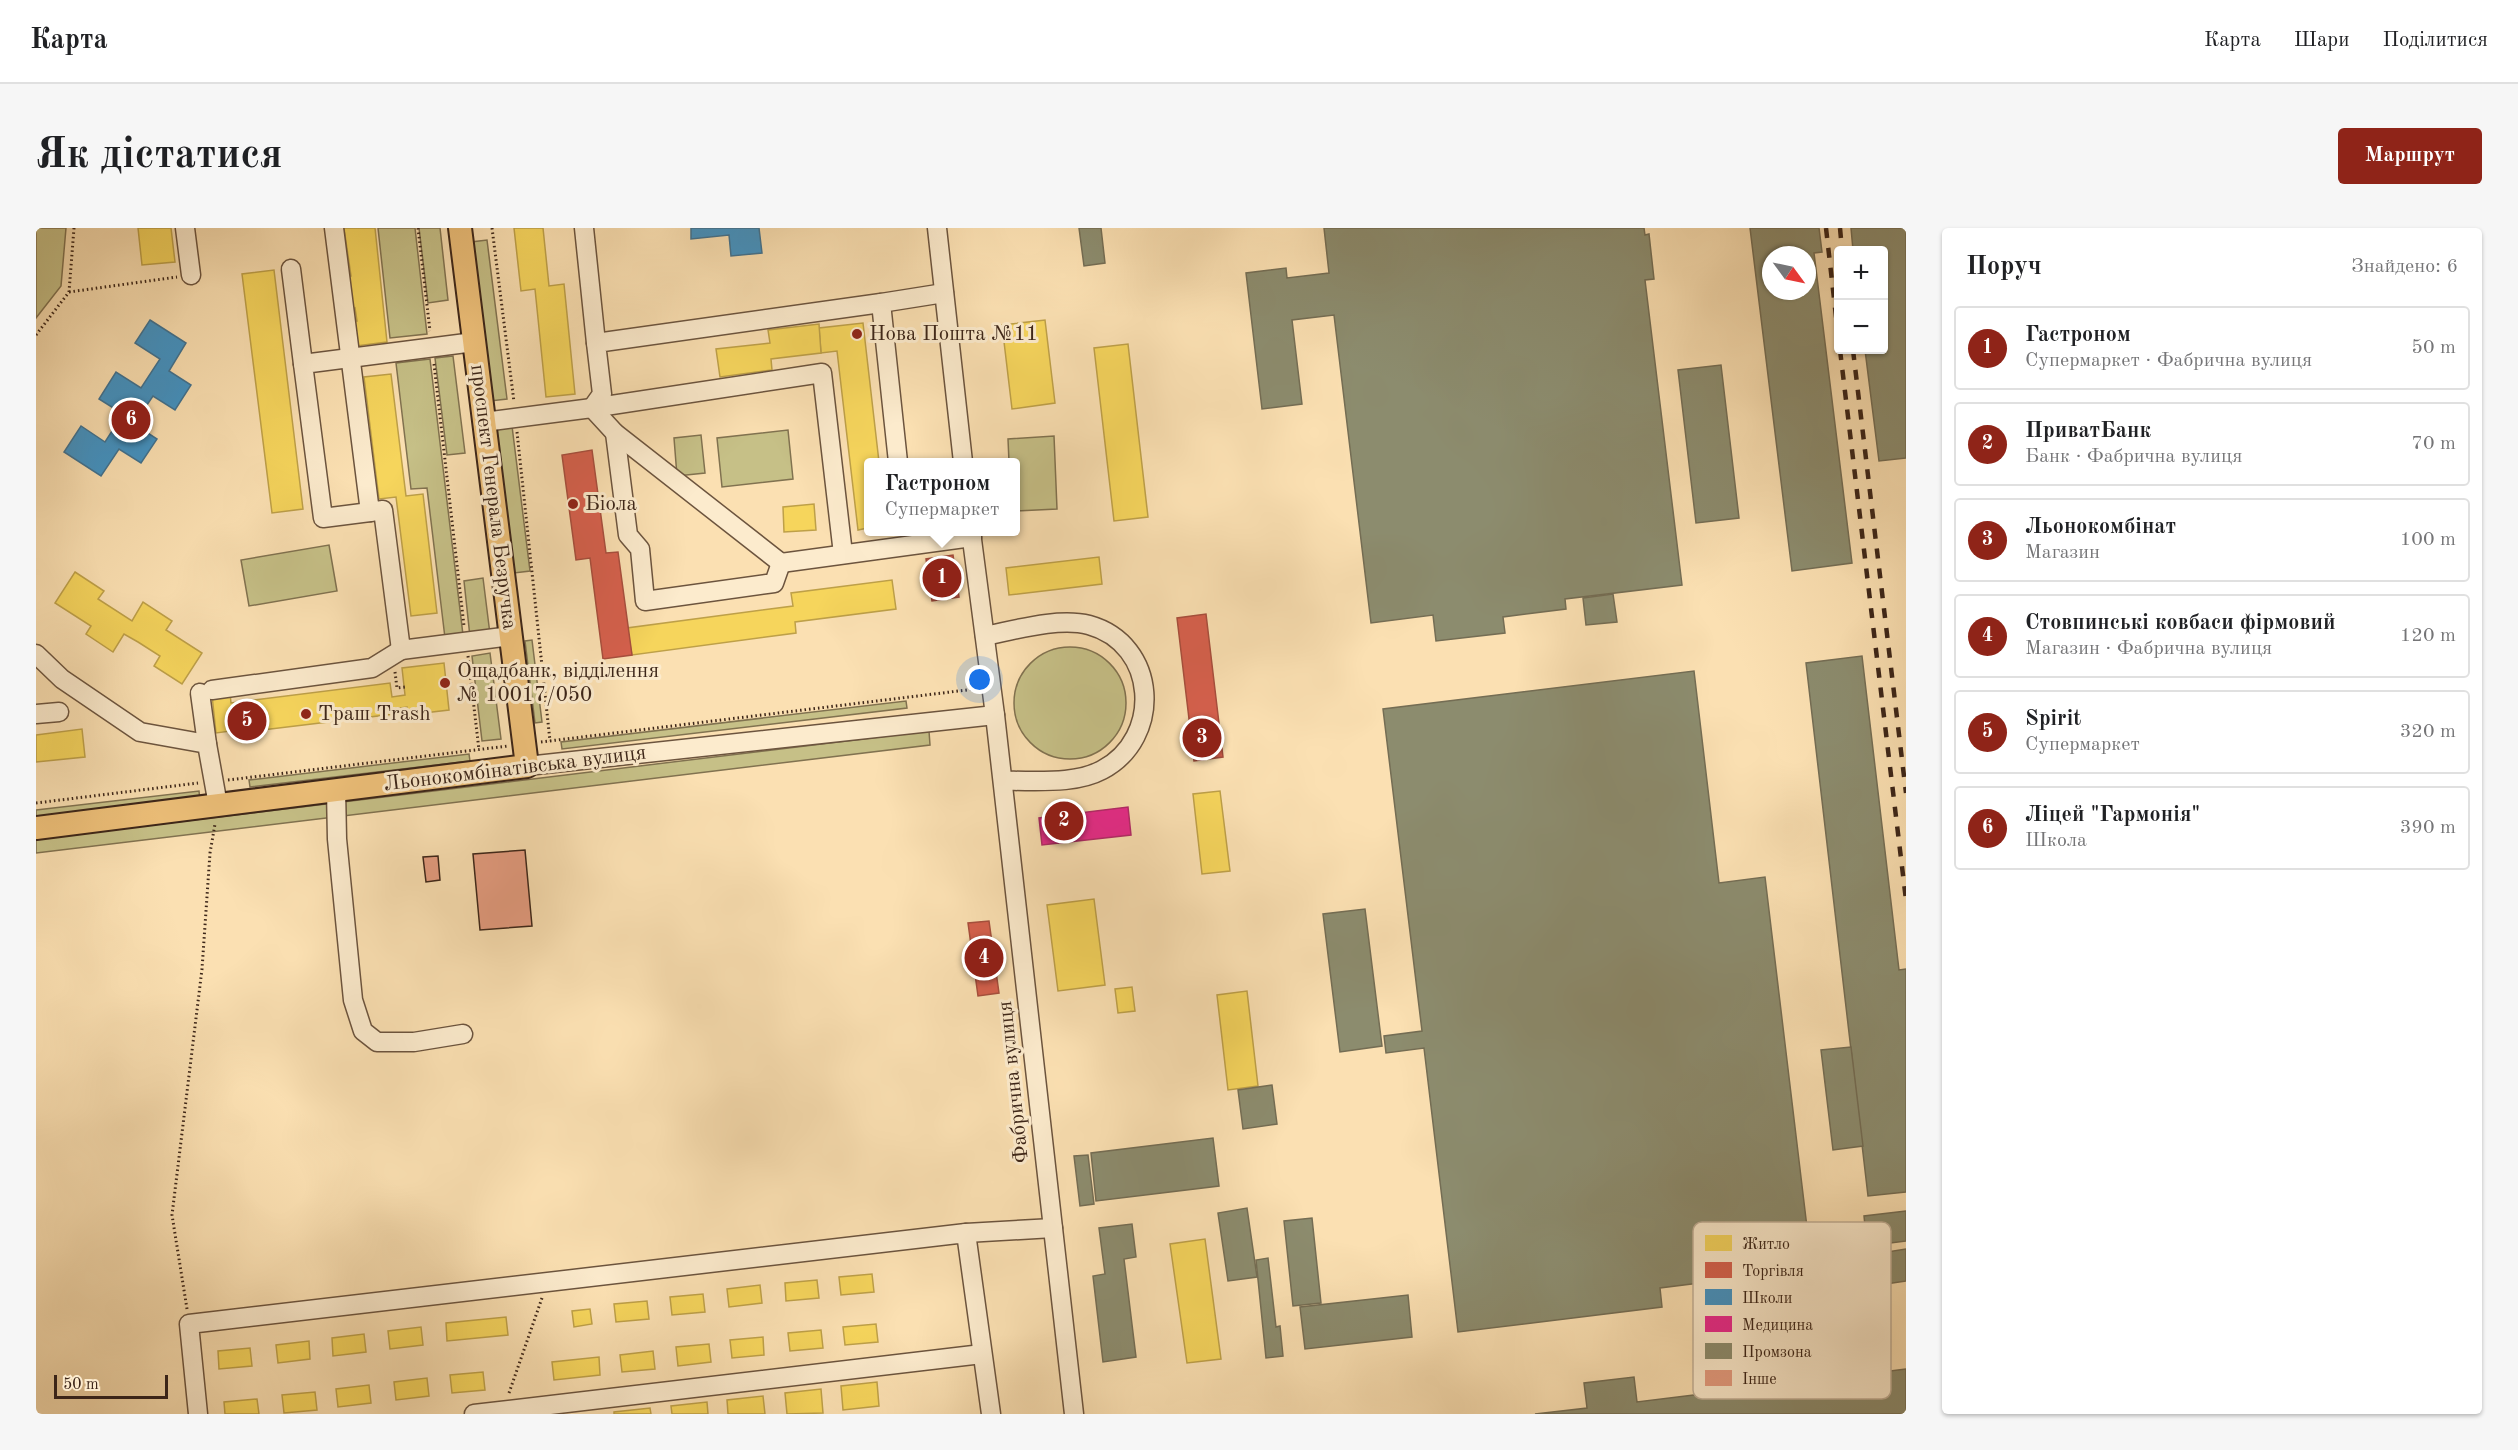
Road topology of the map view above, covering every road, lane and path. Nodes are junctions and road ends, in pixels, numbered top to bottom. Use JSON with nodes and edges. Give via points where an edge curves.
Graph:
{"nodes":[{"id":1,"x":74,"y":228,"type":"edge"},
{"id":2,"x":185,"y":228,"type":"edge"},
{"id":3,"x":334,"y":228,"type":"edge"},
{"id":4,"x":418,"y":228,"type":"edge"},
{"id":5,"x":460,"y":228,"type":"edge"},
{"id":6,"x":492,"y":228,"type":"edge"},
{"id":7,"x":584,"y":228,"type":"edge"},
{"id":8,"x":937,"y":228,"type":"edge"},
{"id":9,"x":291,"y":269,"type":"dead end"},
{"id":10,"x":191,"y":275,"type":"joint"},
{"id":11,"x":69,"y":292,"type":"junction"},
{"id":12,"x":944,"y":293,"type":"junction"},
{"id":13,"x":881,"y":303,"type":"junction"},
{"id":14,"x":36,"y":335,"type":"edge"},
{"id":15,"x":474,"y":342,"type":"junction"},
{"id":16,"x":596,"y":343,"type":"junction"},
{"id":17,"x":432,"y":347,"type":"junction"},
{"id":18,"x":351,"y":358,"type":"junction"},
{"id":19,"x":303,"y":364,"type":"junction"},
{"id":20,"x":592,"y":408,"type":"junction"},
{"id":21,"x":516,"y":418,"type":"junction"},
{"id":22,"x":484,"y":422,"type":"junction"},
{"id":23,"x":615,"y":433,"type":"junction"},
{"id":24,"x":898,"y":458,"type":"edge"},
{"id":25,"x":963,"y":458,"type":"edge"},
{"id":26,"x":370,"y":512,"type":"junction"},
{"id":27,"x":945,"y":536,"type":"edge"},
{"id":28,"x":971,"y":536,"type":"edge"},
{"id":29,"x":906,"y":539,"type":"edge"},
{"id":30,"x":843,"y":554,"type":"junction"},
{"id":31,"x":781,"y":563,"type":"junction"},
{"id":32,"x":511,"y":636,"type":"junction"},
{"id":33,"x":985,"y":636,"type":"junction"},
{"id":34,"x":466,"y":642,"type":"junction"},
{"id":35,"x":397,"y":653,"type":"junction"},
{"id":36,"x":36,"y":654,"type":"edge"},
{"id":37,"x":405,"y":687,"type":"dead end"},
{"id":38,"x":975,"y":689,"type":"dead end"},
{"id":39,"x":59,"y":712,"type":"dead end"},
{"id":40,"x":36,"y":714,"type":"edge"},
{"id":41,"x":995,"y":715,"type":"junction"},
{"id":42,"x":550,"y":741,"type":"junction"},
{"id":43,"x":207,"y":744,"type":"junction"},
{"id":44,"x":479,"y":750,"type":"junction"},
{"id":45,"x":526,"y":755,"type":"junction"},
{"id":46,"x":1003,"y":781,"type":"junction"},
{"id":47,"x":214,"y":782,"type":"junction"},
{"id":48,"x":336,"y":790,"type":"junction"},
{"id":49,"x":36,"y":803,"type":"edge"},
{"id":50,"x":218,"y":805,"type":"junction"},
{"id":51,"x":36,"y":828,"type":"edge"},
{"id":52,"x":463,"y":1034,"type":"dead end"},
{"id":53,"x":1053,"y":1228,"type":"junction"},
{"id":54,"x":966,"y":1233,"type":"junction"},
{"id":55,"x":548,"y":1282,"type":"junction"},
{"id":56,"x":189,"y":1324,"type":"junction"},
{"id":57,"x":982,"y":1354,"type":"junction"},
{"id":58,"x":503,"y":1411,"type":"junction"},
{"id":59,"x":198,"y":1414,"type":"edge"},
{"id":60,"x":474,"y":1414,"type":"edge"},
{"id":61,"x":991,"y":1414,"type":"edge"},
{"id":62,"x":1074,"y":1414,"type":"edge"}],
"edges":[{"from":1,"to":11,"type":"path"},
{"from":2,"to":10,"type":"street"},
{"from":3,"to":18,"type":"street"},
{"from":4,"to":17,"type":"path"},
{"from":5,"to":15,"type":"main road","name":"проспект Генерала Безручка"},
{"from":6,"to":21,"type":"path"},
{"from":7,"to":16,"type":"street"},
{"from":8,"to":12,"type":"street"},
{"from":9,"to":19,"type":"street"},
{"from":10,"to":11,"type":"path"},
{"from":11,"to":14,"type":"path"},
{"from":12,"to":13,"type":"street"},
{"from":12,"to":25,"type":"street"},
{"from":13,"to":16,"type":"street"},
{"from":13,"to":24,"type":"street"},
{"from":15,"to":17,"type":"street"},
{"from":15,"to":22,"type":"main road","name":"проспект Генерала Безручка"},
{"from":16,"to":20,"type":"street","via":[[602,394]]},
{"from":17,"to":18,"type":"street"},
{"from":17,"to":34,"type":"path"},
{"from":18,"to":19,"type":"street"},
{"from":18,"to":26,"type":"street"},
{"from":19,"to":26,"type":"street","via":[[323,518]]},
{"from":20,"to":21,"type":"street"},
{"from":20,"to":23,"type":"street"},
{"from":20,"to":30,"type":"street","via":[[822,374]]},
{"from":21,"to":22,"type":"street"},
{"from":21,"to":42,"type":"path"},
{"from":22,"to":32,"type":"main road","name":"проспект Генерала Безручка"},
{"from":23,"to":31,"type":"street"},
{"from":23,"to":31,"type":"street","via":[[628,536],[640,549],[645,601],[774,583]]},
{"from":26,"to":35,"type":"street","via":[[384,510]]},
{"from":27,"to":29,"type":"street"},
{"from":28,"to":33,"type":"street","name":"Фабрична вулиця"},
{"from":29,"to":30,"type":"street"},
{"from":30,"to":31,"type":"street"},
{"from":32,"to":34,"type":"street"},
{"from":32,"to":45,"type":"main road","name":"проспект Генерала Безручка"},
{"from":33,"to":41,"type":"street","name":"Фабрична вулиця"},
{"from":33,"to":46,"type":"street","via":[[1062,622],[1089,625],[1113,637],[1128,651],[1139,668],[1146,694],[1138,734],[1112,765],[1074,778]]},
{"from":34,"to":35,"type":"street"},
{"from":34,"to":44,"type":"path"},
{"from":35,"to":37,"type":"path","via":[[397,688]]},
{"from":35,"to":43,"type":"street","via":[[372,668],[206,692]]},
{"from":36,"to":43,"type":"street","via":[[62,680],[140,732]]},
{"from":38,"to":42,"type":"path"},
{"from":39,"to":40,"type":"street"},
{"from":41,"to":45,"type":"street","name":"Льонокомбінатівська вулиця"},
{"from":41,"to":46,"type":"street","name":"Фабрична вулиця"},
{"from":42,"to":45,"type":"path"},
{"from":43,"to":47,"type":"street"},
{"from":44,"to":45,"type":"path"},
{"from":44,"to":47,"type":"path"},
{"from":45,"to":48,"type":"main road","name":"Льонокомбінатівська вулиця"},
{"from":46,"to":53,"type":"street","name":"Фабрична вулиця"},
{"from":47,"to":49,"type":"path"},
{"from":47,"to":50,"type":"street"},
{"from":48,"to":50,"type":"main road","name":"Льонокомбінатівська вулиця"},
{"from":48,"to":52,"type":"street","via":[[353,1000],[363,1031],[376,1041],[386,1042]]},
{"from":50,"to":51,"type":"main road","name":"Льонокомбінатівська вулиця"},
{"from":50,"to":56,"type":"path","via":[[171,1215]]},
{"from":53,"to":54,"type":"street"},
{"from":53,"to":62,"type":"street","name":"Фабрична вулиця"},
{"from":54,"to":55,"type":"street"},
{"from":54,"to":57,"type":"street"},
{"from":55,"to":56,"type":"street"},
{"from":55,"to":58,"type":"path"},
{"from":56,"to":59,"type":"street"},
{"from":57,"to":58,"type":"street"},
{"from":57,"to":61,"type":"street"},
{"from":58,"to":60,"type":"street"}]}
